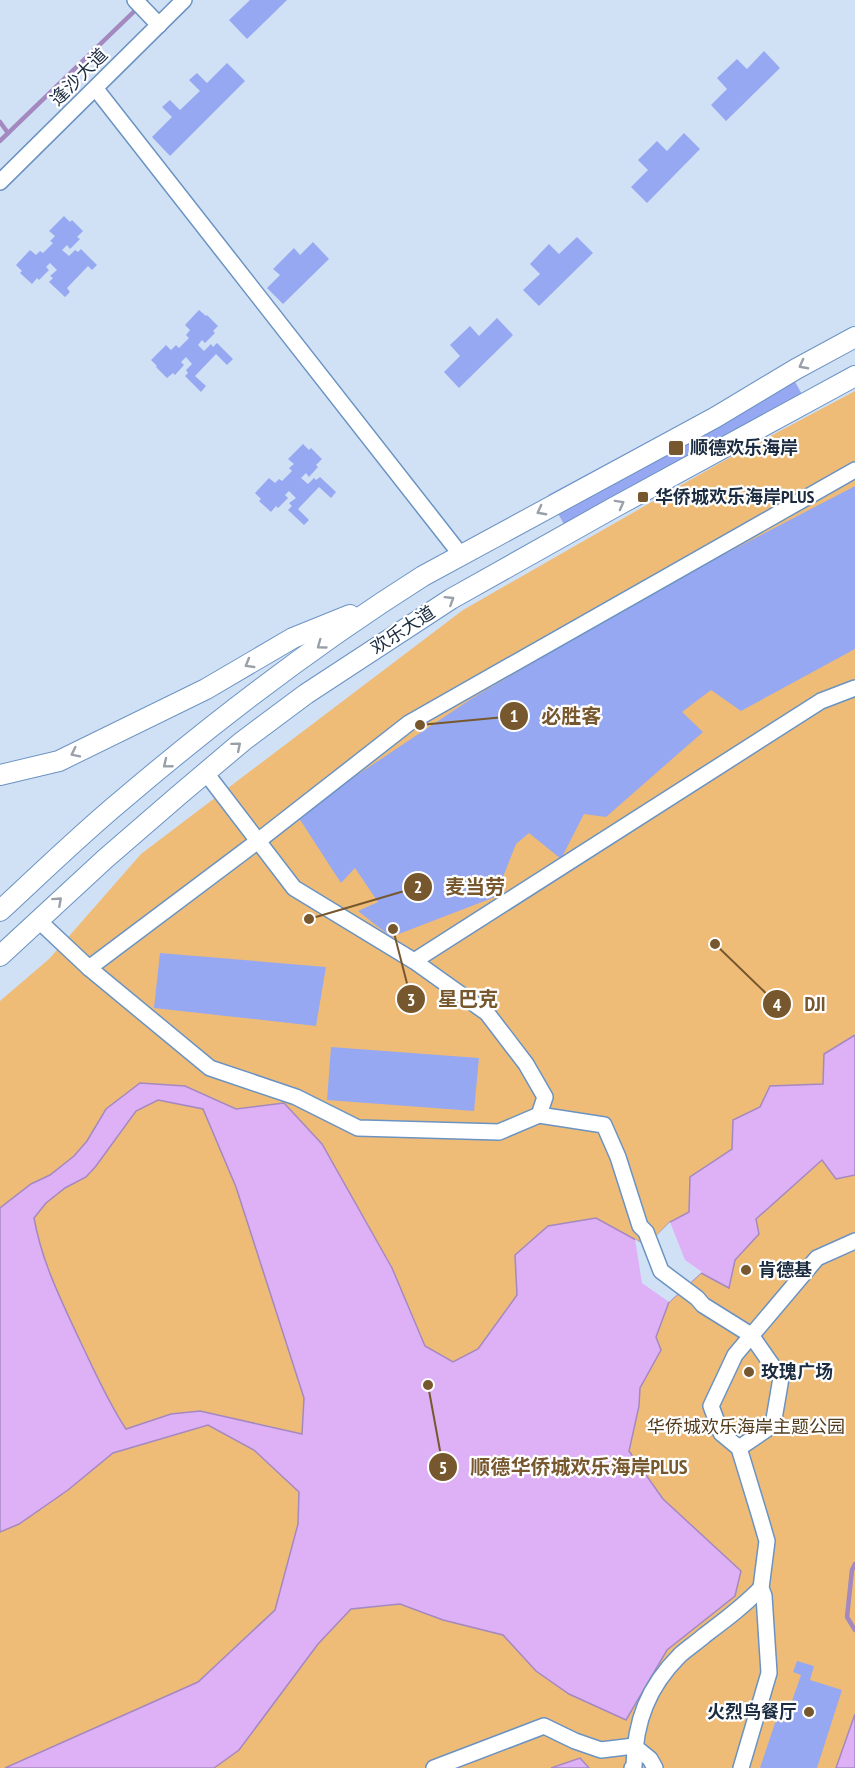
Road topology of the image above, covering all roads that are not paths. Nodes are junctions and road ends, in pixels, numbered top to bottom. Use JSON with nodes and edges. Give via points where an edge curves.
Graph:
{"nodes":[{"id":1,"x":135,"y":0,"type":"edge"},
{"id":2,"x":184,"y":0,"type":"edge"},
{"id":3,"x":156,"y":21,"type":"junction"},
{"id":4,"x":96,"y":88,"type":"junction"},
{"id":5,"x":0,"y":182,"type":"edge"},
{"id":6,"x":855,"y":338,"type":"edge"},
{"id":7,"x":855,"y":376,"type":"edge"},
{"id":8,"x":855,"y":470,"type":"edge"},
{"id":9,"x":461,"y":555,"type":"junction"},
{"id":10,"x":378,"y":604,"type":"junction"},
{"id":11,"x":855,"y":688,"type":"edge"},
{"id":12,"x":206,"y":773,"type":"junction"},
{"id":13,"x":0,"y":775,"type":"edge"},
{"id":14,"x":83,"y":835,"type":"junction"},
{"id":15,"x":258,"y":841,"type":"junction"},
{"id":16,"x":105,"y":859,"type":"junction"},
{"id":17,"x":0,"y":911,"type":"edge"},
{"id":18,"x":38,"y":920,"type":"junction"},
{"id":19,"x":1,"y":952,"type":"edge"},
{"id":20,"x":414,"y":961,"type":"junction"},
{"id":21,"x":89,"y":968,"type":"junction"},
{"id":22,"x":539,"y":1115,"type":"junction"},
{"id":23,"x":855,"y":1241,"type":"edge"},
{"id":24,"x":751,"y":1335,"type":"junction"},
{"id":25,"x":739,"y":1448,"type":"junction"},
{"id":26,"x":761,"y":1588,"type":"junction"},
{"id":27,"x":634,"y":1746,"type":"junction"},
{"id":28,"x":434,"y":1768,"type":"edge"},
{"id":29,"x":632,"y":1768,"type":"edge"},
{"id":30,"x":656,"y":1768,"type":"edge"},
{"id":31,"x":741,"y":1768,"type":"edge"}],
"edges":[{"from":1,"to":3,"type":"street"},
{"from":2,"to":3,"type":"street","name":"逢沙大道"},
{"from":3,"to":4,"type":"street","name":"逢沙大道"},
{"from":4,"to":5,"type":"street","name":"逢沙大道"},
{"from":4,"to":9,"type":"street"},
{"from":6,"to":9,"type":"street","name":"欢乐大道","one_way":true},
{"from":12,"to":7,"type":"street","name":"欢乐大道","one_way":true,"via":[[306,694],[451,599]]},
{"from":8,"to":15,"type":"street","via":[[409,723]]},
{"from":9,"to":10,"type":"street","name":"欢乐大道"},
{"from":10,"to":13,"type":"street","one_way":true,"via":[[293,638],[206,688],[59,761]]},
{"from":10,"to":14,"type":"street","name":"欢乐大道","one_way":true,"via":[[205,732]]},
{"from":11,"to":20,"type":"street","via":[[821,700]]},
{"from":12,"to":15,"type":"street"},
{"from":12,"to":16,"type":"street","name":"欢乐大道"},
{"from":14,"to":16,"type":"street"},
{"from":14,"to":17,"type":"street","name":"欢乐大道"},
{"from":15,"to":20,"type":"street","via":[[294,888]]},
{"from":15,"to":21,"type":"street"},
{"from":18,"to":16,"type":"street","name":"欢乐大道","one_way":true},
{"from":18,"to":19,"type":"street","name":"欢乐大道"},
{"from":18,"to":21,"type":"street"},
{"from":20,"to":22,"type":"street","via":[[487,1013],[526,1064],[545,1097]]},
{"from":21,"to":22,"type":"street","via":[[210,1068],[296,1097],[358,1128],[499,1132]]},
{"from":22,"to":24,"type":"street","via":[[604,1125],[640,1226],[662,1271],[703,1305]]},
{"from":23,"to":24,"type":"street","via":[[817,1258]]},
{"from":24,"to":25,"type":"street","via":[[735,1355],[711,1406],[721,1433]]},
{"from":24,"to":25,"type":"street","via":[[781,1378],[773,1425]]},
{"from":25,"to":26,"type":"street","via":[[767,1541]]},
{"from":26,"to":27,"type":"street","via":[[681,1654],[659,1678],[644,1706]]},
{"from":26,"to":31,"type":"street","via":[[769,1673]]},
{"from":27,"to":28,"type":"street","via":[[601,1750],[544,1726]]},
{"from":27,"to":29,"type":"street"},
{"from":27,"to":30,"type":"street"}]}
